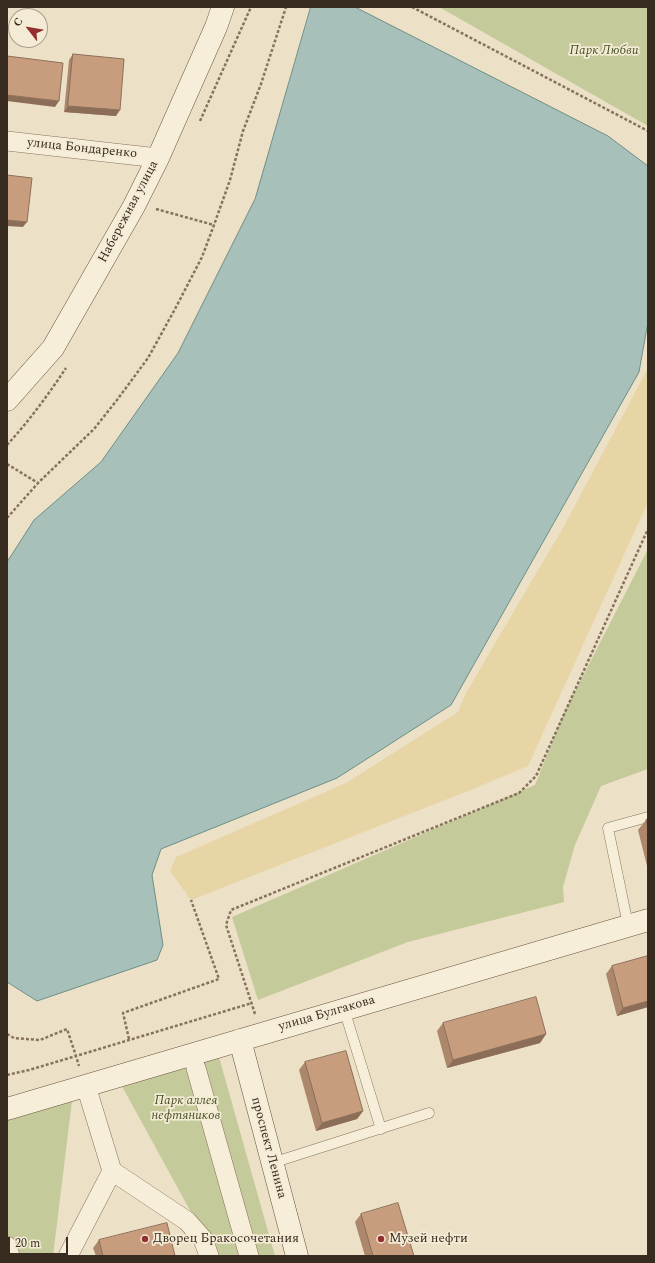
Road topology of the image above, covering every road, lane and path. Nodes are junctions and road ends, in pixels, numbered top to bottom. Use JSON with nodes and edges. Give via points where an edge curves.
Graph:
{"nodes":[{"id":1,"x":223,"y":7,"type":"edge"},
{"id":2,"x":286,"y":7,"type":"edge"},
{"id":3,"x":412,"y":7,"type":"edge"},
{"id":4,"x":648,"y":131,"type":"edge"},
{"id":5,"x":7,"y":141,"type":"edge"},
{"id":6,"x":158,"y":158,"type":"junction"},
{"id":7,"x":156,"y":210,"type":"dead end"},
{"id":8,"x":214,"y":225,"type":"junction"},
{"id":9,"x":7,"y":400,"type":"edge"},
{"id":10,"x":7,"y":464,"type":"edge"},
{"id":11,"x":38,"y":483,"type":"junction"},
{"id":12,"x":7,"y":518,"type":"edge"},
{"id":13,"x":648,"y":529,"type":"edge"},
{"id":14,"x":648,"y":817,"type":"edge"},
{"id":15,"x":191,"y":900,"type":"dead end"},
{"id":16,"x":638,"y":923,"type":"edge"},
{"id":17,"x":252,"y":1003,"type":"junction"},
{"id":18,"x":344,"y":1009,"type":"junction"},
{"id":19,"x":7,"y":1034,"type":"edge"},
{"id":20,"x":260,"y":1034,"type":"junction"},
{"id":21,"x":129,"y":1039,"type":"junction"},
{"id":22,"x":240,"y":1040,"type":"junction"},
{"id":23,"x":76,"y":1056,"type":"junction"},
{"id":24,"x":196,"y":1068,"type":"dead end"},
{"id":25,"x":7,"y":1075,"type":"edge"},
{"id":26,"x":86,"y":1086,"type":"junction"},
{"id":27,"x":7,"y":1109,"type":"edge"},
{"id":28,"x":429,"y":1113,"type":"dead end"},
{"id":29,"x":381,"y":1129,"type":"junction"},
{"id":30,"x":272,"y":1163,"type":"junction"},
{"id":31,"x":112,"y":1172,"type":"junction"},
{"id":32,"x":7,"y":1246,"type":"edge"},
{"id":33,"x":246,"y":1255,"type":"edge"},
{"id":34,"x":10,"y":1256,"type":"edge"},
{"id":35,"x":68,"y":1256,"type":"edge"},
{"id":36,"x":209,"y":1256,"type":"edge"},
{"id":37,"x":297,"y":1256,"type":"edge"}],
"edges":[{"from":1,"to":6,"type":"street","name":"Набережная улица"},
{"from":2,"to":8,"type":"path"},
{"from":3,"to":4,"type":"path"},
{"from":5,"to":6,"type":"street","name":"улица Бондаренко"},
{"from":6,"to":9,"type":"street","name":"Набережная улица","via":[[134,206],[53,348]]},
{"from":7,"to":8,"type":"path"},
{"from":8,"to":11,"type":"path","via":[[202,257],[148,358],[94,429]]},
{"from":10,"to":11,"type":"path"},
{"from":11,"to":12,"type":"path"},
{"from":13,"to":17,"type":"path","via":[[536,776],[519,793],[231,910],[226,926]]},
{"from":14,"to":16,"type":"lane","via":[[608,828]]},
{"from":15,"to":21,"type":"path","via":[[219,979],[123,1013]]},
{"from":16,"to":18,"type":"street","name":"улица Булгакова"},
{"from":17,"to":20,"type":"path"},
{"from":17,"to":21,"type":"path"},
{"from":18,"to":20,"type":"street","name":"улица Булгакова"},
{"from":18,"to":29,"type":"lane"},
{"from":19,"to":23,"type":"path","via":[[14,1038],[40,1040],[67,1029]]},
{"from":20,"to":22,"type":"street","name":"улица Булгакова"},
{"from":21,"to":23,"type":"path"},
{"from":22,"to":26,"type":"street","name":"улица Булгакова"},
{"from":22,"to":30,"type":"street","name":"проспект Ленина"},
{"from":23,"to":25,"type":"path"},
{"from":23,"to":26,"type":"path"},
{"from":24,"to":33,"type":"street"},
{"from":26,"to":27,"type":"street","name":"улица Булгакова"},
{"from":26,"to":31,"type":"street"},
{"from":28,"to":29,"type":"lane"},
{"from":29,"to":30,"type":"lane"},
{"from":30,"to":37,"type":"street","name":"проспект Ленина"},
{"from":31,"to":35,"type":"street"},
{"from":31,"to":36,"type":"street","via":[[187,1221],[203,1240]]},
{"from":32,"to":34,"type":"street"}]}
